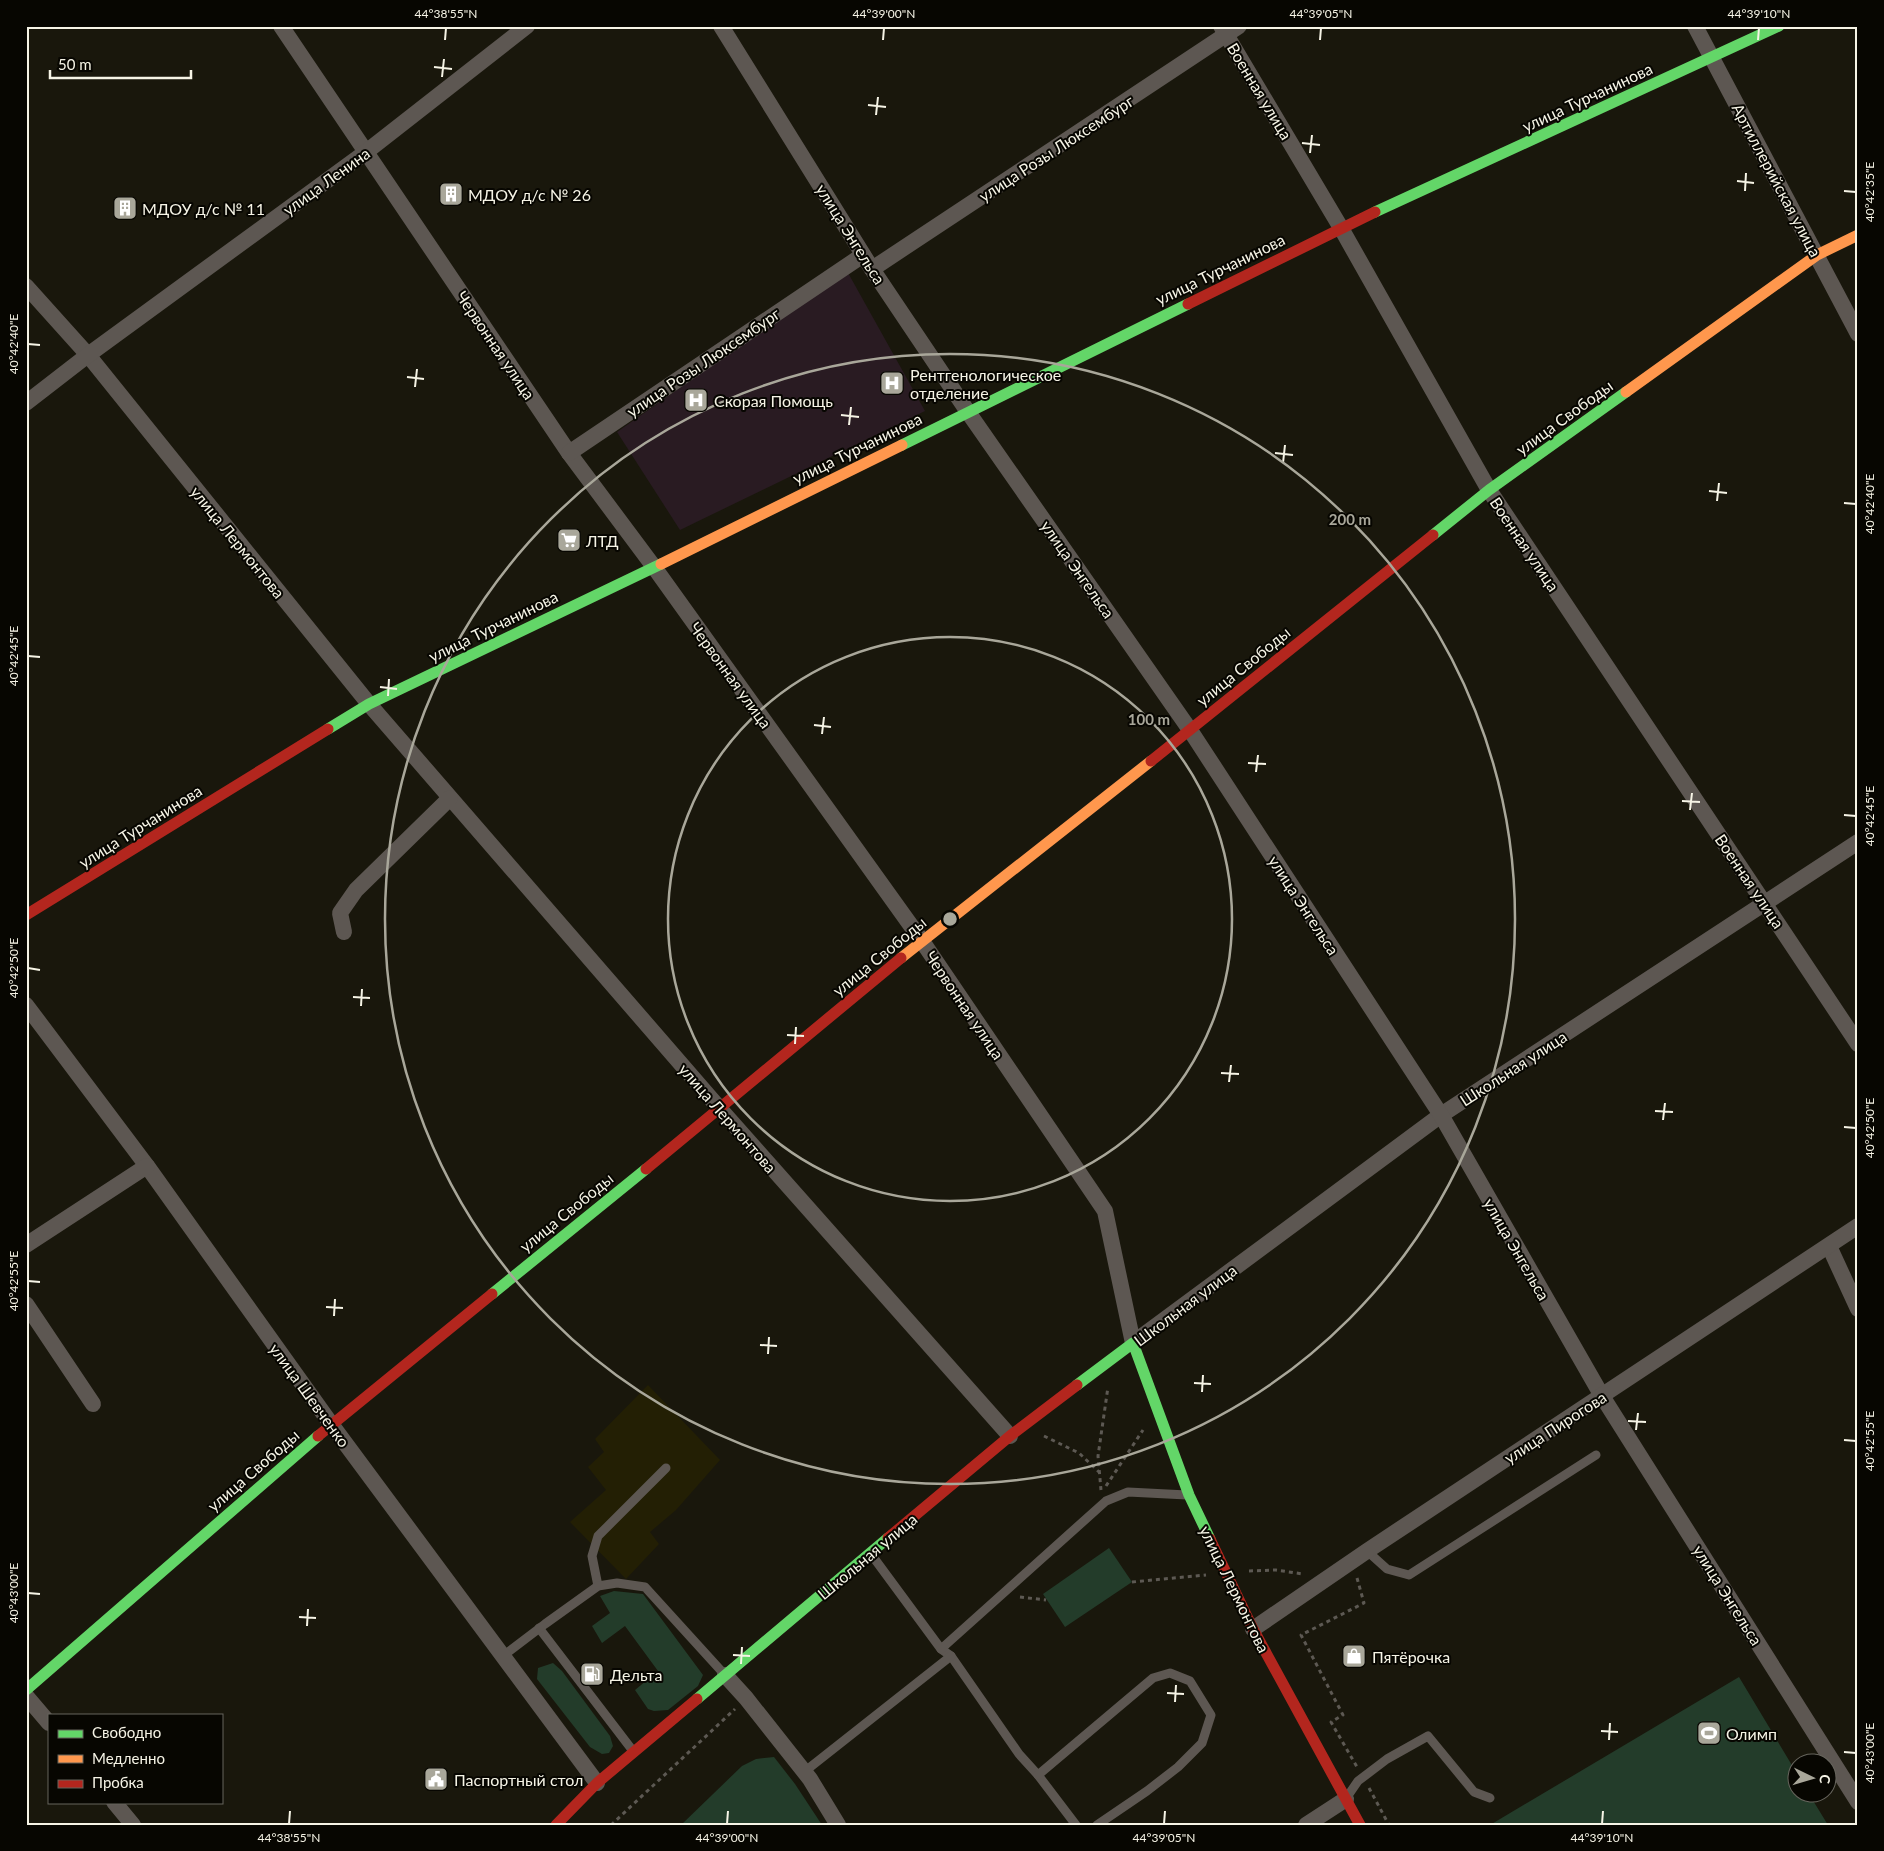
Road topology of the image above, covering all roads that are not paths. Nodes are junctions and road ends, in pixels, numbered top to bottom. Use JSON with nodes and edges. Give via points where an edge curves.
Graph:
{"nodes":[{"id":1,"x":281,"y":26,"type":"edge"},
{"id":2,"x":527,"y":26,"type":"edge"},
{"id":3,"x":721,"y":26,"type":"edge"},
{"id":4,"x":1695,"y":26,"type":"edge"},
{"id":5,"x":1779,"y":26,"type":"edge"},
{"id":6,"x":1229,"y":29,"type":"edge"},
{"id":7,"x":1713,"y":57,"type":"junction"},
{"id":8,"x":366,"y":152,"type":"junction"},
{"id":9,"x":1341,"y":228,"type":"junction"},
{"id":10,"x":1858,"y":235,"type":"edge"},
{"id":11,"x":1817,"y":255,"type":"junction"},
{"id":12,"x":868,"y":262,"type":"junction"},
{"id":13,"x":26,"y":286,"type":"edge"},
{"id":14,"x":1858,"y":334,"type":"edge"},
{"id":15,"x":88,"y":355,"type":"junction"},
{"id":16,"x":26,"y":403,"type":"edge"},
{"id":17,"x":968,"y":412,"type":"junction"},
{"id":18,"x":568,"y":453,"type":"junction"},
{"id":19,"x":1489,"y":490,"type":"junction"},
{"id":20,"x":654,"y":567,"type":"junction"},
{"id":21,"x":369,"y":704,"type":"junction"},
{"id":22,"x":1190,"y":730,"type":"junction"},
{"id":23,"x":450,"y":798,"type":"junction"},
{"id":24,"x":1858,"y":842,"type":"edge"},
{"id":25,"x":1765,"y":904,"type":"junction"},
{"id":26,"x":26,"y":915,"type":"edge"},
{"id":27,"x":344,"y":932,"type":"dead end"},
{"id":28,"x":922,"y":942,"type":"junction"},
{"id":29,"x":26,"y":1005,"type":"edge"},
{"id":30,"x":1858,"y":1044,"type":"edge"},
{"id":31,"x":720,"y":1109,"type":"junction"},
{"id":32,"x":1441,"y":1116,"type":"junction"},
{"id":33,"x":147,"y":1166,"type":"junction"},
{"id":34,"x":1858,"y":1226,"type":"edge"},
{"id":35,"x":26,"y":1245,"type":"edge"},
{"id":36,"x":1829,"y":1246,"type":"junction"},
{"id":37,"x":26,"y":1304,"type":"edge"},
{"id":38,"x":1858,"y":1309,"type":"edge"},
{"id":39,"x":1133,"y":1343,"type":"junction"},
{"id":40,"x":1602,"y":1396,"type":"junction"},
{"id":41,"x":93,"y":1404,"type":"dead end"},
{"id":42,"x":330,"y":1424,"type":"junction"},
{"id":43,"x":1010,"y":1436,"type":"junction"},
{"id":44,"x":1596,"y":1455,"type":"dead end"},
{"id":45,"x":666,"y":1468,"type":"dead end"},
{"id":46,"x":1189,"y":1495,"type":"junction"},
{"id":47,"x":1367,"y":1551,"type":"junction"},
{"id":48,"x":870,"y":1554,"type":"junction"},
{"id":49,"x":598,"y":1586,"type":"junction"},
{"id":50,"x":540,"y":1628,"type":"junction"},
{"id":51,"x":1253,"y":1629,"type":"junction"},
{"id":52,"x":941,"y":1649,"type":"junction"},
{"id":53,"x":503,"y":1656,"type":"junction"},
{"id":54,"x":950,"y":1656,"type":"junction"},
{"id":55,"x":725,"y":1675,"type":"junction"},
{"id":56,"x":26,"y":1690,"type":"edge"},
{"id":57,"x":26,"y":1696,"type":"edge"},
{"id":58,"x":48,"y":1722,"type":"edge"},
{"id":59,"x":634,"y":1752,"type":"junction"},
{"id":60,"x":804,"y":1772,"type":"junction"},
{"id":61,"x":1038,"y":1774,"type":"junction"},
{"id":62,"x":597,"y":1783,"type":"junction"},
{"id":63,"x":1490,"y":1798,"type":"dead end"},
{"id":64,"x":1346,"y":1799,"type":"junction"},
{"id":65,"x":1858,"y":1802,"type":"edge"},
{"id":66,"x":116,"y":1804,"type":"edge"},
{"id":67,"x":133,"y":1825,"type":"edge"},
{"id":68,"x":556,"y":1825,"type":"edge"},
{"id":69,"x":838,"y":1825,"type":"edge"},
{"id":70,"x":1076,"y":1825,"type":"edge"},
{"id":71,"x":1097,"y":1825,"type":"edge"},
{"id":72,"x":1306,"y":1825,"type":"edge"},
{"id":73,"x":1360,"y":1825,"type":"edge"}],
"edges":[{"from":1,"to":8,"type":"street","name":"Червонная улица"},
{"from":2,"to":8,"type":"street","name":"улица Ленина"},
{"from":3,"to":12,"type":"street","name":"улица Энгельса"},
{"from":4,"to":7,"type":"street","name":"Артиллерийская улица"},
{"from":5,"to":7,"type":"street","name":"улица Турчанинова"},
{"from":6,"to":9,"type":"street","name":"Военная улица"},
{"from":6,"to":12,"type":"street","name":"улица Розы Люксембург"},
{"from":7,"to":9,"type":"street","name":"улица Турчанинова"},
{"from":7,"to":11,"type":"street","name":"Артиллерийская улица"},
{"from":8,"to":15,"type":"street","name":"улица Ленина"},
{"from":8,"to":18,"type":"street","name":"Червонная улица"},
{"from":9,"to":17,"type":"street","name":"улица Турчанинова"},
{"from":9,"to":19,"type":"street","name":"Военная улица"},
{"from":10,"to":11,"type":"street","name":"улица Свободы"},
{"from":11,"to":14,"type":"street","name":"Артиллерийская улица"},
{"from":11,"to":19,"type":"street","name":"улица Свободы"},
{"from":12,"to":17,"type":"street","name":"улица Энгельса"},
{"from":12,"to":18,"type":"street","name":"улица Розы Люксембург"},
{"from":13,"to":15,"type":"street","name":"улица Лермонтова"},
{"from":15,"to":16,"type":"street","name":"улица Ленина"},
{"from":15,"to":21,"type":"street","name":"улица Лермонтова"},
{"from":17,"to":20,"type":"street","name":"улица Турчанинова"},
{"from":17,"to":22,"type":"street","name":"улица Энгельса"},
{"from":18,"to":20,"type":"street","name":"Червонная улица"},
{"from":19,"to":22,"type":"street","name":"улица Свободы"},
{"from":19,"to":25,"type":"street","name":"Военная улица"},
{"from":20,"to":21,"type":"street","name":"улица Турчанинова"},
{"from":20,"to":28,"type":"street","name":"Червонная улица"},
{"from":21,"to":23,"type":"street","name":"улица Лермонтова"},
{"from":21,"to":26,"type":"street","name":"улица Турчанинова"},
{"from":22,"to":28,"type":"street","name":"улица Свободы"},
{"from":22,"to":32,"type":"street","name":"улица Энгельса"},
{"from":23,"to":27,"type":"street","via":[[356,890],[340,913]]},
{"from":23,"to":31,"type":"street","name":"улица Лермонтова"},
{"from":24,"to":25,"type":"street","name":"Школьная улица"},
{"from":25,"to":30,"type":"street","name":"Военная улица"},
{"from":25,"to":32,"type":"street","name":"Школьная улица"},
{"from":28,"to":31,"type":"street","name":"улица Свободы"},
{"from":28,"to":39,"type":"street","name":"Червонная улица","via":[[1105,1211]]},
{"from":29,"to":33,"type":"street","name":"улица Шевченко"},
{"from":31,"to":42,"type":"street","name":"улица Свободы"},
{"from":31,"to":43,"type":"street","name":"улица Лермонтова"},
{"from":32,"to":39,"type":"street","name":"Школьная улица"},
{"from":32,"to":40,"type":"street","name":"улица Энгельса"},
{"from":33,"to":35,"type":"street"},
{"from":33,"to":42,"type":"street","name":"улица Шевченко"},
{"from":34,"to":36,"type":"street","name":"улица Пирогова"},
{"from":36,"to":38,"type":"street"},
{"from":36,"to":40,"type":"street","name":"улица Пирогова"},
{"from":37,"to":41,"type":"street"},
{"from":39,"to":43,"type":"street","name":"Школьная улица"},
{"from":39,"to":46,"type":"street","name":"улица Лермонтова"},
{"from":40,"to":47,"type":"street","name":"улица Пирогова"},
{"from":40,"to":65,"type":"street","name":"улица Энгельса"},
{"from":42,"to":53,"type":"street","name":"улица Шевченко"},
{"from":42,"to":56,"type":"street","name":"улица Свободы"},
{"from":43,"to":48,"type":"street","name":"Школьная улица"},
{"from":44,"to":47,"type":"lane","via":[[1409,1574],[1387,1569]]},
{"from":45,"to":49,"type":"lane","via":[[598,1536],[592,1556]]},
{"from":46,"to":51,"type":"street","name":"улица Лермонтова"},
{"from":46,"to":52,"type":"lane","via":[[1128,1492],[1106,1501]]},
{"from":47,"to":51,"type":"street","name":"улица Пирогова"},
{"from":48,"to":52,"type":"lane"},
{"from":48,"to":55,"type":"street","name":"Школьная улица"},
{"from":49,"to":50,"type":"lane"},
{"from":49,"to":55,"type":"lane","via":[[617,1582],[645,1587]]},
{"from":50,"to":53,"type":"lane"},
{"from":50,"to":59,"type":"lane"},
{"from":51,"to":64,"type":"street","name":"улица Лермонтова"},
{"from":52,"to":54,"type":"lane"},
{"from":53,"to":62,"type":"street","name":"улица Шевченко"},
{"from":54,"to":60,"type":"lane"},
{"from":54,"to":61,"type":"lane","via":[[1019,1754]]},
{"from":55,"to":59,"type":"street","name":"Школьная улица"},
{"from":55,"to":60,"type":"street"},
{"from":57,"to":58,"type":"street"},
{"from":59,"to":62,"type":"street","name":"Школьная улица"},
{"from":60,"to":69,"type":"street"},
{"from":61,"to":70,"type":"lane"},
{"from":61,"to":71,"type":"lane","via":[[1153,1678],[1170,1674],[1190,1681],[1211,1715],[1202,1743],[1147,1792]]},
{"from":62,"to":68,"type":"street","name":"Школьная улица"},
{"from":63,"to":64,"type":"lane","via":[[1474,1792],[1428,1736],[1386,1759],[1358,1780]]},
{"from":64,"to":72,"type":"street"},
{"from":64,"to":73,"type":"street","name":"улица Лермонтова"},
{"from":66,"to":67,"type":"street"}]}
